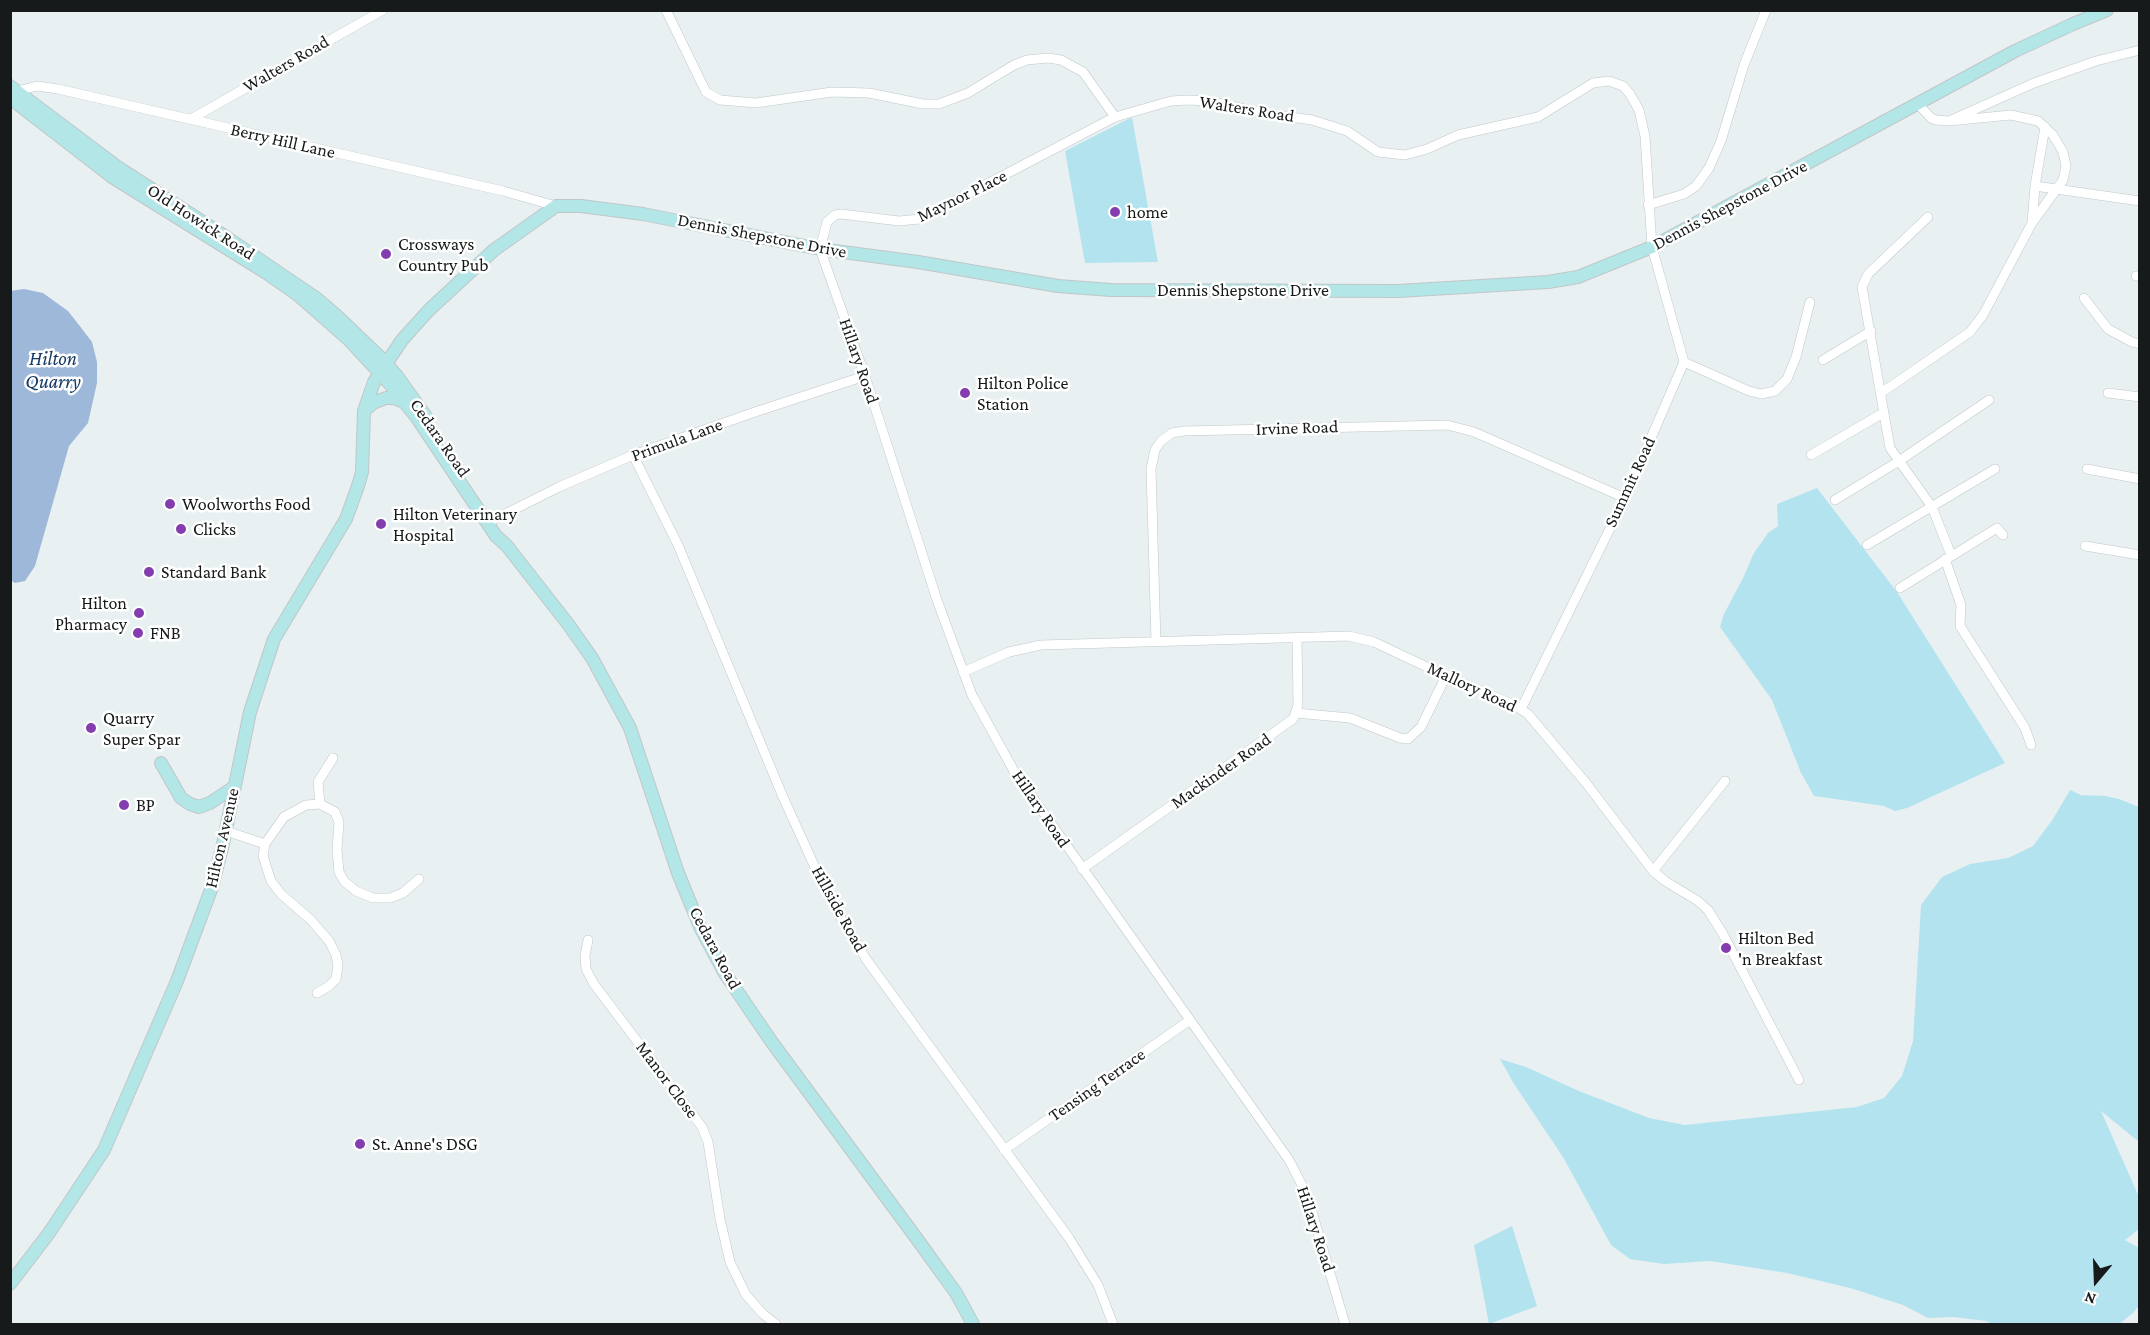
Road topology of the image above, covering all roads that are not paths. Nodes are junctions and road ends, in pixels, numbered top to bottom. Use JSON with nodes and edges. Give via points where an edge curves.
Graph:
{"nodes":[{"id":1,"x":383,"y":10,"type":"edge"},
{"id":2,"x":666,"y":10,"type":"edge"},
{"id":3,"x":1766,"y":10,"type":"edge"},
{"id":4,"x":2107,"y":10,"type":"edge"},
{"id":5,"x":2139,"y":50,"type":"edge"},
{"id":6,"x":12,"y":93,"type":"edge"},
{"id":7,"x":1918,"y":104,"type":"junction"},
{"id":8,"x":1115,"y":117,"type":"junction"},
{"id":9,"x":191,"y":119,"type":"junction"},
{"id":10,"x":1949,"y":121,"type":"junction"},
{"id":11,"x":2045,"y":127,"type":"junction"},
{"id":12,"x":2035,"y":186,"type":"junction"},
{"id":13,"x":2057,"y":190,"type":"junction"},
{"id":14,"x":2139,"y":201,"type":"edge"},
{"id":15,"x":1648,"y":205,"type":"junction"},
{"id":16,"x":556,"y":206,"type":"junction"},
{"id":17,"x":1928,"y":217,"type":"dead end"},
{"id":18,"x":2032,"y":223,"type":"junction"},
{"id":19,"x":1652,"y":247,"type":"junction"},
{"id":20,"x":820,"y":249,"type":"junction"},
{"id":21,"x":2084,"y":298,"type":"dead end"},
{"id":22,"x":1810,"y":302,"type":"dead end"},
{"id":23,"x":1871,"y":331,"type":"junction"},
{"id":24,"x":2139,"y":344,"type":"edge"},
{"id":25,"x":1823,"y":360,"type":"dead end"},
{"id":26,"x":1684,"y":362,"type":"junction"},
{"id":27,"x":382,"y":368,"type":"junction"},
{"id":28,"x":865,"y":376,"type":"junction"},
{"id":29,"x":1881,"y":393,"type":"junction"},
{"id":30,"x":2108,"y":393,"type":"dead end"},
{"id":31,"x":2139,"y":397,"type":"edge"},
{"id":32,"x":1989,"y":400,"type":"dead end"},
{"id":33,"x":405,"y":402,"type":"junction"},
{"id":34,"x":364,"y":411,"type":"junction"},
{"id":35,"x":1883,"y":413,"type":"junction"},
{"id":36,"x":633,"y":455,"type":"junction"},
{"id":37,"x":1811,"y":455,"type":"dead end"},
{"id":38,"x":1899,"y":461,"type":"junction"},
{"id":39,"x":1995,"y":469,"type":"dead end"},
{"id":40,"x":2087,"y":469,"type":"dead end"},
{"id":41,"x":2139,"y":479,"type":"edge"},
{"id":42,"x":1625,"y":498,"type":"junction"},
{"id":43,"x":1835,"y":500,"type":"dead end"},
{"id":44,"x":1932,"y":507,"type":"junction"},
{"id":45,"x":491,"y":520,"type":"junction"},
{"id":46,"x":2002,"y":535,"type":"dead end"},
{"id":47,"x":1868,"y":544,"type":"dead end"},
{"id":48,"x":2085,"y":546,"type":"dead end"},
{"id":49,"x":2139,"y":555,"type":"edge"},
{"id":50,"x":1948,"y":557,"type":"junction"},
{"id":51,"x":1900,"y":588,"type":"dead end"},
{"id":52,"x":1297,"y":638,"type":"junction"},
{"id":53,"x":1156,"y":642,"type":"junction"},
{"id":54,"x":963,"y":672,"type":"junction"},
{"id":55,"x":1446,"y":676,"type":"junction"},
{"id":56,"x":1521,"y":709,"type":"junction"},
{"id":57,"x":1296,"y":713,"type":"junction"},
{"id":58,"x":2031,"y":745,"type":"dead end"},
{"id":59,"x":333,"y":758,"type":"dead end"},
{"id":60,"x":161,"y":763,"type":"dead end"},
{"id":61,"x":1725,"y":781,"type":"dead end"},
{"id":62,"x":234,"y":787,"type":"junction"},
{"id":63,"x":320,"y":804,"type":"junction"},
{"id":64,"x":226,"y":831,"type":"junction"},
{"id":65,"x":265,"y":844,"type":"junction"},
{"id":66,"x":1082,"y":869,"type":"junction"},
{"id":67,"x":1653,"y":871,"type":"junction"},
{"id":68,"x":419,"y":879,"type":"dead end"},
{"id":69,"x":588,"y":940,"type":"dead end"},
{"id":70,"x":316,"y":993,"type":"dead end"},
{"id":71,"x":1190,"y":1020,"type":"junction"},
{"id":72,"x":1799,"y":1080,"type":"dead end"},
{"id":73,"x":1004,"y":1150,"type":"junction"},
{"id":74,"x":10,"y":1284,"type":"edge"},
{"id":75,"x":776,"y":1324,"type":"edge"},
{"id":76,"x":974,"y":1324,"type":"edge"},
{"id":77,"x":1113,"y":1324,"type":"edge"},
{"id":78,"x":1345,"y":1324,"type":"edge"}],
"edges":[{"from":1,"to":9,"type":"street","name":"Walters Road"},
{"from":2,"to":8,"type":"street","via":[[706,92],[720,100],[756,103],[832,92],[869,93],[939,104],[968,93],[1014,65],[1048,58],[1083,72]]},
{"from":3,"to":15,"type":"street","via":[[1709,168],[1696,186],[1684,194]]},
{"from":4,"to":7,"type":"street","name":"Dennis Shepstone Drive","via":[[2015,51]]},
{"from":5,"to":10,"type":"street","via":[[2034,83]]},
{"from":6,"to":9,"type":"street","name":"Berry Hill Lane","via":[[44,86]]},
{"from":6,"to":27,"type":"street","name":"Old Howick Road","via":[[112,177],[298,295]]},
{"from":7,"to":10,"type":"street","via":[[1936,120]]},
{"from":7,"to":19,"type":"street","name":"Dennis Shepstone Drive"},
{"from":8,"to":15,"type":"street","name":"Walters Road","via":[[1171,101],[1209,101],[1333,125],[1378,152],[1405,155],[1458,135],[1526,121],[1593,83],[1616,82],[1630,93],[1640,110]]},
{"from":8,"to":20,"type":"street","name":"Maynor Place","via":[[920,219],[835,215],[825,226]]},
{"from":9,"to":16,"type":"street","name":"Berry Hill Lane"},
{"from":10,"to":11,"type":"street","via":[[2020,115]]},
{"from":11,"to":12,"type":"street"},
{"from":11,"to":13,"type":"street","via":[[2058,141],[2066,166]]},
{"from":12,"to":13,"type":"street"},
{"from":12,"to":18,"type":"street"},
{"from":13,"to":14,"type":"street"},
{"from":13,"to":18,"type":"street"},
{"from":15,"to":19,"type":"street","name":"Walters Road"},
{"from":16,"to":20,"type":"street","name":"Dennis Shepstone Drive","via":[[644,214]]},
{"from":16,"to":27,"type":"street","via":[[494,250],[429,310]]},
{"from":17,"to":23,"type":"street","via":[[1863,280]]},
{"from":18,"to":29,"type":"street","via":[[1970,332]]},
{"from":19,"to":20,"type":"street","name":"Dennis Shepstone Drive","via":[[1578,277],[1398,291],[1111,290],[1058,286]]},
{"from":19,"to":26,"type":"street"},
{"from":20,"to":28,"type":"street","name":"Hillary Road"},
{"from":21,"to":24,"type":"street","via":[[2109,329]]},
{"from":22,"to":26,"type":"street","via":[[1796,357],[1787,379],[1775,392],[1749,391]]},
{"from":23,"to":25,"type":"street"},
{"from":23,"to":29,"type":"street"},
{"from":26,"to":42,"type":"street","name":"Summit Road"},
{"from":27,"to":33,"type":"street","name":"Cedara Road"},
{"from":27,"to":34,"type":"street","name":"Hilton Avenue","via":[[368,393]]},
{"from":27,"to":45,"type":"street","name":"Cedara Road","via":[[439,435]]},
{"from":28,"to":36,"type":"street","name":"Primula Lane"},
{"from":28,"to":54,"type":"street","name":"Hillary Road"},
{"from":29,"to":35,"type":"street"},
{"from":30,"to":31,"type":"street"},
{"from":32,"to":38,"type":"street"},
{"from":33,"to":34,"type":"street","via":[[386,398]]},
{"from":33,"to":45,"type":"street","name":"Cedara Road"},
{"from":34,"to":62,"type":"street","name":"Hilton Avenue","via":[[358,486],[346,519],[274,639],[250,712]]},
{"from":35,"to":37,"type":"street"},
{"from":35,"to":38,"type":"street","via":[[1890,448]]},
{"from":36,"to":45,"type":"street","name":"Primula Lane"},
{"from":36,"to":73,"type":"street","name":"Hillside Road","via":[[678,545],[823,885],[866,959]]},
{"from":38,"to":43,"type":"street"},
{"from":38,"to":44,"type":"street"},
{"from":39,"to":44,"type":"street"},
{"from":40,"to":41,"type":"street"},
{"from":42,"to":53,"type":"street","name":"Irvine Road","via":[[1474,432],[1447,425],[1196,430],[1172,434],[1155,450],[1151,469]]},
{"from":42,"to":56,"type":"street","name":"Summit Road"},
{"from":44,"to":47,"type":"street"},
{"from":44,"to":50,"type":"street"},
{"from":45,"to":76,"type":"street","name":"Cedara Road","via":[[496,536],[592,658],[630,728],[678,873],[724,972],[956,1293]]},
{"from":46,"to":50,"type":"street","via":[[1997,528]]},
{"from":48,"to":49,"type":"street"},
{"from":50,"to":51,"type":"street"},
{"from":50,"to":58,"type":"street","via":[[1961,604],[1960,626],[2025,728]]},
{"from":52,"to":53,"type":"street","name":"Mallory Road"},
{"from":52,"to":55,"type":"street","name":"Mallory Road","via":[[1349,636],[1374,642]]},
{"from":52,"to":57,"type":"street"},
{"from":53,"to":54,"type":"street","name":"Mallory Road","via":[[1025,647]]},
{"from":54,"to":66,"type":"street","name":"Hillary Road","via":[[1014,771]]},
{"from":55,"to":56,"type":"street","name":"Mallory Road"},
{"from":55,"to":57,"type":"street","via":[[1421,727],[1408,739],[1350,718]]},
{"from":56,"to":67,"type":"street","name":"Mallory Road","via":[[1587,783]]},
{"from":57,"to":66,"type":"street","name":"Mackinder Road","via":[[1276,732]]},
{"from":59,"to":63,"type":"street","via":[[318,782]]},
{"from":60,"to":62,"type":"street","via":[[182,798],[199,807]]},
{"from":61,"to":67,"type":"street"},
{"from":62,"to":64,"type":"street","name":"Hilton Avenue"},
{"from":63,"to":65,"type":"street","via":[[306,805],[284,817]]},
{"from":63,"to":68,"type":"street","via":[[335,812],[339,822],[339,872],[356,891],[373,898],[390,898]]},
{"from":64,"to":65,"type":"street"},
{"from":64,"to":74,"type":"street","name":"Hilton Avenue","via":[[212,887],[177,981],[104,1150]]},
{"from":65,"to":70,"type":"street","via":[[263,856],[271,881],[311,920],[336,955],[336,979]]},
{"from":66,"to":71,"type":"street","name":"Hillary Road"},
{"from":67,"to":72,"type":"street","name":"Mallory Road","via":[[1698,901],[1713,917]]},
{"from":69,"to":75,"type":"street","name":"Manor Close","via":[[586,969],[594,984],[702,1126],[730,1262],[746,1295]]},
{"from":71,"to":73,"type":"street","name":"Tensing Terrace"},
{"from":71,"to":78,"type":"street","name":"Hillary Road","via":[[1298,1176],[1322,1240]]},
{"from":73,"to":77,"type":"street","name":"Hillside Road","via":[[1085,1263]]}]}
